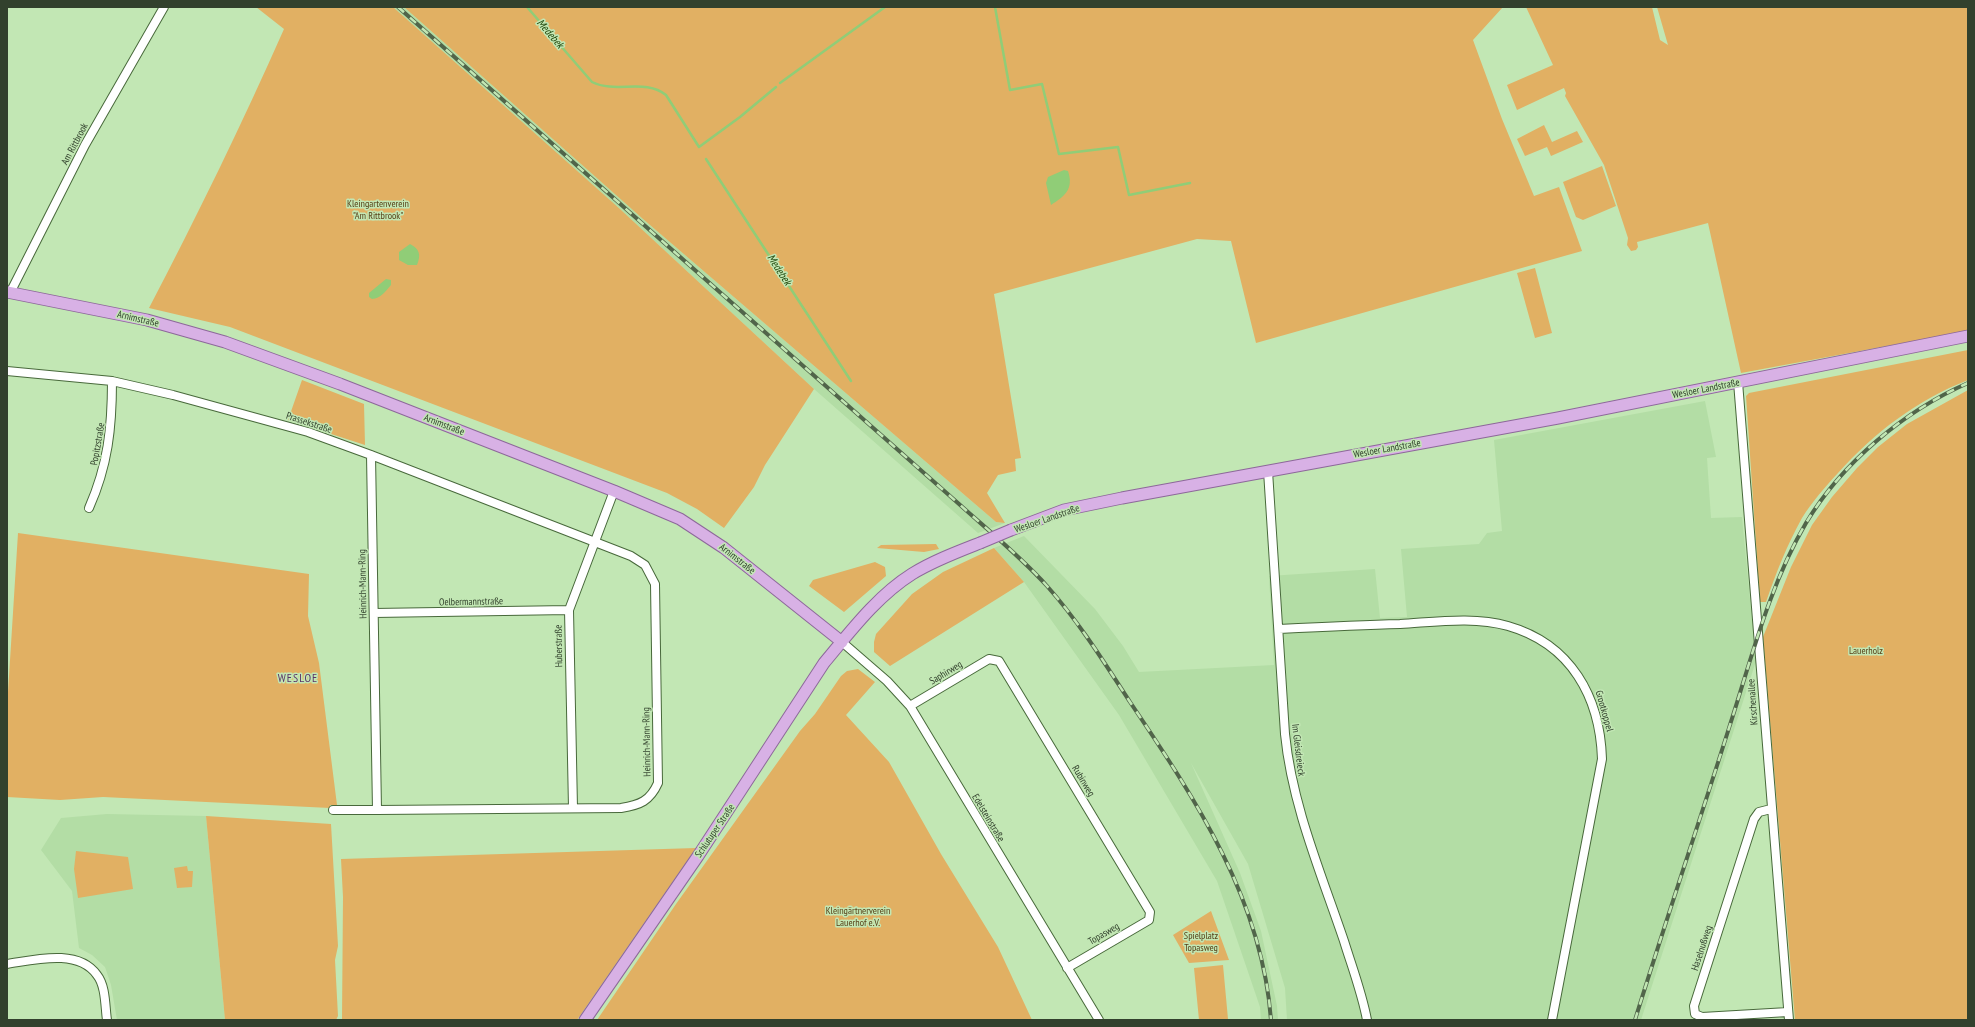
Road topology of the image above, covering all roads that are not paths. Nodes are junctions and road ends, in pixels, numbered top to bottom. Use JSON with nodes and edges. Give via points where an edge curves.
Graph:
{"nodes":[{"id":1,"x":164,"y":7,"type":"edge"},
{"id":2,"x":8,"y":293,"type":"edge"},
{"id":3,"x":1968,"y":336,"type":"edge"},
{"id":4,"x":7,"y":371,"type":"edge"},
{"id":5,"x":112,"y":381,"type":"junction"},
{"id":6,"x":1738,"y":382,"type":"junction"},
{"id":7,"x":371,"y":455,"type":"junction"},
{"id":8,"x":1268,"y":471,"type":"junction"},
{"id":9,"x":614,"y":490,"type":"junction"},
{"id":10,"x":90,"y":508,"type":"dead end"},
{"id":11,"x":593,"y":541,"type":"junction"},
{"id":12,"x":568,"y":610,"type":"junction"},
{"id":13,"x":374,"y":613,"type":"junction"},
{"id":14,"x":1279,"y":629,"type":"junction"},
{"id":15,"x":842,"y":642,"type":"junction"},
{"id":16,"x":994,"y":659,"type":"joint"},
{"id":17,"x":910,"y":706,"type":"junction"},
{"id":18,"x":573,"y":808,"type":"junction"},
{"id":19,"x":1771,"y":809,"type":"junction"},
{"id":20,"x":334,"y":810,"type":"dead end"},
{"id":21,"x":377,"y":810,"type":"junction"},
{"id":22,"x":1151,"y":917,"type":"joint"},
{"id":23,"x":7,"y":964,"type":"edge"},
{"id":24,"x":1067,"y":968,"type":"junction"},
{"id":25,"x":1788,"y":1016,"type":"edge"},
{"id":26,"x":107,"y":1020,"type":"edge"},
{"id":27,"x":585,"y":1020,"type":"edge"},
{"id":28,"x":1099,"y":1020,"type":"edge"},
{"id":29,"x":1367,"y":1020,"type":"edge"},
{"id":30,"x":1552,"y":1020,"type":"edge"}],
"edges":[{"from":1,"to":2,"type":"street","name":"Am Rittbrook","via":[[85,145]]},
{"from":2,"to":9,"type":"main road","name":"Arnimstraße","via":[[147,320],[225,342]]},
{"from":3,"to":6,"type":"main road","name":"Wesloer Landstraße"},
{"from":4,"to":5,"type":"street","name":"Prassekstraße"},
{"from":5,"to":7,"type":"street","name":"Prassekstraße","via":[[173,394],[308,432]]},
{"from":5,"to":10,"type":"street","name":"Popitzstraße","via":[[112,419],[108,453],[100,484]]},
{"from":6,"to":8,"type":"main road","name":"Wesloer Landstraße"},
{"from":6,"to":19,"type":"street","name":"Kirschenallee"},
{"from":7,"to":11,"type":"street","name":"Prassekstraße"},
{"from":7,"to":13,"type":"street","name":"Heinrich-Mann-Ring"},
{"from":8,"to":14,"type":"street","name":"Im Gleisdreieck"},
{"from":8,"to":15,"type":"main road","name":"Wesloer Landstraße","bridge":true,"via":[[1064,510],[1011,530],[912,574],[888,592]]},
{"from":9,"to":11,"type":"street","name":"Huberstraße"},
{"from":9,"to":15,"type":"main road","name":"Arnimstraße","via":[[680,519],[724,548]]},
{"from":11,"to":12,"type":"street","name":"Huberstraße"},
{"from":11,"to":18,"type":"street","name":"Heinrich-Mann-Ring","via":[[631,556],[645,565],[655,584],[658,782],[653,794],[642,803],[632,806]]},
{"from":12,"to":13,"type":"street","name":"Oelbermannstraße"},
{"from":12,"to":18,"type":"street","name":"Huberstraße"},
{"from":13,"to":21,"type":"street","name":"Heinrich-Mann-Ring"},
{"from":14,"to":29,"type":"street","name":"Im Gleisdreieck","via":[[1285,734],[1293,787],[1356,977]]},
{"from":14,"to":30,"type":"street","name":"Grootkoppel","via":[[1456,621],[1490,623],[1508,626],[1538,638],[1566,660],[1577,673],[1593,703],[1601,736],[1602,759]]},
{"from":15,"to":17,"type":"street","name":"Edelsteinstraße","via":[[887,681]]},
{"from":15,"to":27,"type":"main road","name":"Schlutuper Straße","via":[[824,664],[698,856]]},
{"from":16,"to":17,"type":"street","name":"Saphirweg","via":[[989,659]]},
{"from":16,"to":22,"type":"street","name":"Rubinweg","via":[[999,661]]},
{"from":17,"to":24,"type":"street","name":"Edelsteinstraße"},
{"from":18,"to":21,"type":"street","name":"Heinrich-Mann-Ring"},
{"from":19,"to":25,"type":"street","name":"Kirschenallee"},
{"from":19,"to":25,"type":"street","name":"Haselnußweg","via":[[1759,812],[1754,819],[1694,1006],[1695,1014],[1702,1017]]},
{"from":20,"to":21,"type":"street","name":"Heinrich-Mann-Ring"},
{"from":22,"to":24,"type":"street","name":"Topasweg"},
{"from":23,"to":26,"type":"street","via":[[64,958],[83,963],[98,975]]},
{"from":24,"to":28,"type":"street","name":"Edelsteinstraße"}]}
